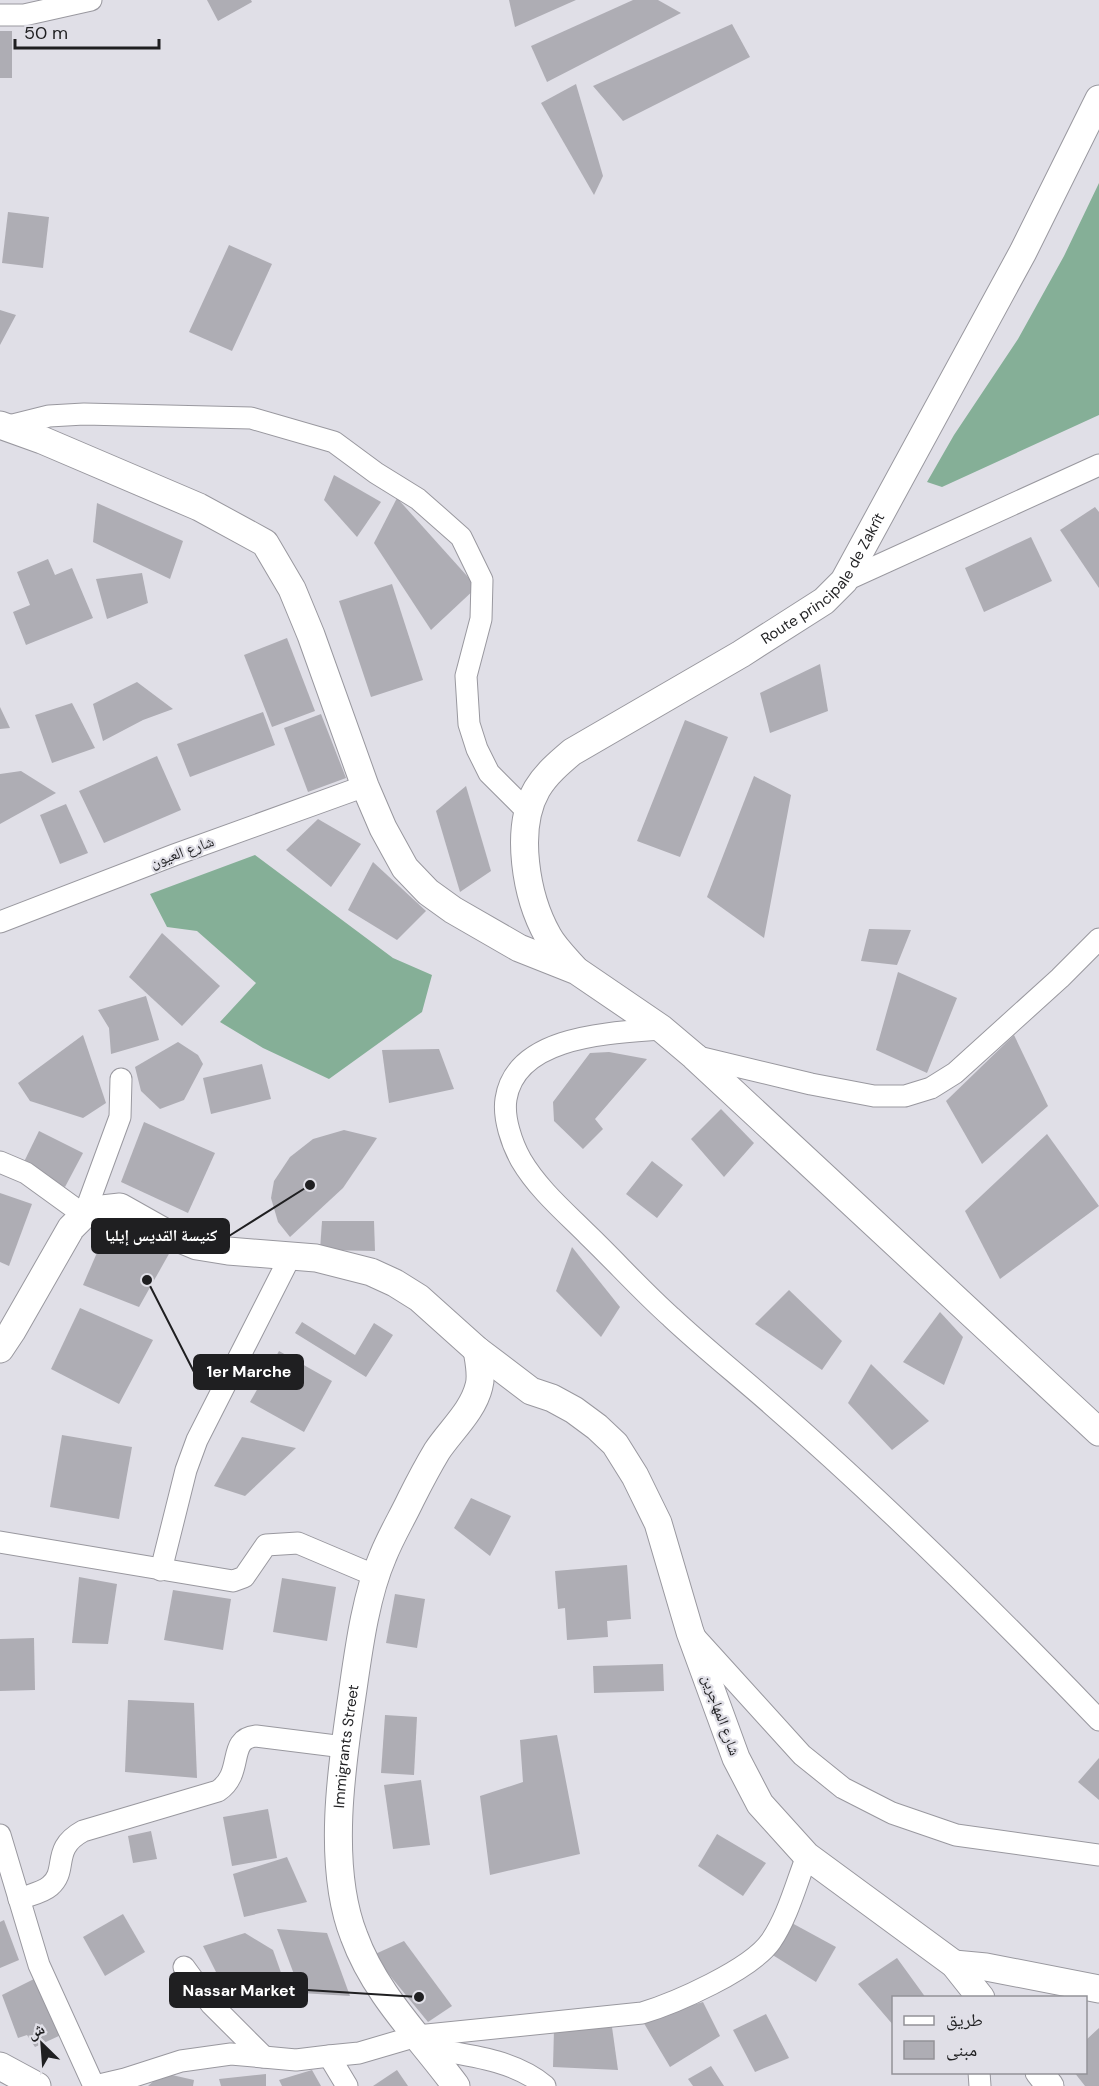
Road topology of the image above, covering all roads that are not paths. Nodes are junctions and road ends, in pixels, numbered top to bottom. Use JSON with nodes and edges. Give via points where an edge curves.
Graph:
{"nodes":[{"id":1,"x":91,"y":0,"type":"edge"},
{"id":2,"x":0,"y":15,"type":"edge"},
{"id":3,"x":1099,"y":99,"type":"edge"},
{"id":4,"x":2,"y":426,"type":"edge"},
{"id":5,"x":1099,"y":465,"type":"edge"},
{"id":6,"x":844,"y":581,"type":"junction"},
{"id":7,"x":365,"y":786,"type":"junction"},
{"id":8,"x":527,"y":811,"type":"junction"},
{"id":9,"x":0,"y":922,"type":"edge"},
{"id":10,"x":1099,"y":939,"type":"edge"},
{"id":11,"x":577,"y":971,"type":"junction"},
{"id":12,"x":662,"y":1029,"type":"junction"},
{"id":13,"x":694,"y":1056,"type":"junction"},
{"id":14,"x":122,"y":1079,"type":"dead end"},
{"id":15,"x":0,"y":1162,"type":"edge"},
{"id":16,"x":84,"y":1215,"type":"junction"},
{"id":17,"x":290,"y":1257,"type":"junction"},
{"id":18,"x":0,"y":1348,"type":"edge"},
{"id":19,"x":477,"y":1350,"type":"junction"},
{"id":20,"x":531,"y":1391,"type":"junction"},
{"id":21,"x":472,"y":1402,"type":"junction"},
{"id":22,"x":1099,"y":1432,"type":"edge"},
{"id":23,"x":0,"y":1542,"type":"edge"},
{"id":24,"x":161,"y":1570,"type":"junction"},
{"id":25,"x":376,"y":1576,"type":"junction"},
{"id":26,"x":690,"y":1632,"type":"junction"},
{"id":27,"x":1099,"y":1720,"type":"edge"},
{"id":28,"x":344,"y":1747,"type":"junction"},
{"id":29,"x":0,"y":1835,"type":"edge"},
{"id":30,"x":1099,"y":1855,"type":"edge"},
{"id":31,"x":807,"y":1856,"type":"junction"},
{"id":32,"x":19,"y":1899,"type":"junction"},
{"id":33,"x":183,"y":1967,"type":"dead end"},
{"id":34,"x":962,"y":1979,"type":"edge"},
{"id":35,"x":1099,"y":1989,"type":"edge"},
{"id":36,"x":979,"y":1996,"type":"edge"},
{"id":37,"x":422,"y":2042,"type":"junction"},
{"id":38,"x":329,"y":2056,"type":"junction"},
{"id":39,"x":264,"y":2057,"type":"junction"},
{"id":40,"x":0,"y":2066,"type":"edge"},
{"id":41,"x":1040,"y":2074,"type":"edge"},
{"id":42,"x":37,"y":2086,"type":"edge"},
{"id":43,"x":94,"y":2086,"type":"edge"},
{"id":44,"x":347,"y":2086,"type":"edge"},
{"id":45,"x":456,"y":2086,"type":"edge"},
{"id":46,"x":545,"y":2086,"type":"edge"},
{"id":47,"x":1050,"y":2086,"type":"edge"}],
"edges":[{"from":1,"to":2,"type":"street","via":[[24,15]]},
{"from":3,"to":6,"type":"street","name":"Route principale de Zakrît","via":[[1023,252]]},
{"from":4,"to":7,"type":"street","via":[[199,507],[265,543],[292,589],[311,635]]},
{"from":4,"to":8,"type":"street","via":[[49,416],[84,414],[251,418],[334,442],[418,499],[461,537],[482,580],[481,619],[466,676],[470,724],[489,773]]},
{"from":5,"to":6,"type":"street"},
{"from":6,"to":8,"type":"street","name":"Route principale de Zakrît","via":[[824,601],[780,630],[572,752],[553,767]]},
{"from":7,"to":9,"type":"street","name":"شارع العيون"},
{"from":7,"to":11,"type":"street","via":[[405,868],[428,892],[519,948]]},
{"from":8,"to":11,"type":"street","name":"Route principale de Zakrît","via":[[526,868],[532,900],[548,937]]},
{"from":10,"to":13,"type":"street","via":[[955,1073],[931,1088],[905,1096],[874,1096]]},
{"from":11,"to":12,"type":"street"},
{"from":12,"to":13,"type":"street"},
{"from":12,"to":27,"type":"street","via":[[579,1039],[544,1049],[519,1069],[509,1084],[505,1103],[512,1140],[521,1161],[542,1188],[671,1317],[890,1511]]},
{"from":13,"to":22,"type":"street"},
{"from":14,"to":16,"type":"street","via":[[120,1117]]},
{"from":15,"to":16,"type":"street","via":[[26,1173]]},
{"from":16,"to":17,"type":"street","name":"شارع المهاجرين","via":[[120,1207],[197,1246]]},
{"from":16,"to":18,"type":"street","via":[[71,1228]]},
{"from":17,"to":19,"type":"street","name":"شارع المهاجرين","via":[[340,1263],[394,1283],[419,1298]]},
{"from":17,"to":24,"type":"street","via":[[197,1440]]},
{"from":19,"to":20,"type":"street","name":"شارع المهاجرين"},
{"from":19,"to":21,"type":"street","name":"Immigrants Street","via":[[480,1385]]},
{"from":20,"to":21,"type":"street","name":"شارع المهاجرين","via":[[502,1391]]},
{"from":20,"to":26,"type":"street","name":"شارع المهاجرين","via":[[574,1410],[615,1444],[658,1523]]},
{"from":21,"to":25,"type":"street","name":"Immigrants Street","via":[[437,1452]]},
{"from":23,"to":24,"type":"street"},
{"from":24,"to":25,"type":"street","via":[[238,1580],[266,1545],[298,1543]]},
{"from":25,"to":28,"type":"street","name":"Immigrants Street","via":[[359,1648]]},
{"from":26,"to":30,"type":"street","via":[[802,1755],[843,1788],[892,1813],[956,1835]]},
{"from":26,"to":31,"type":"street","name":"شارع المهاجرين","via":[[736,1758],[760,1804]]},
{"from":28,"to":32,"type":"street","via":[[256,1736],[246,1739],[238,1749],[227,1785],[82,1831],[66,1843],[52,1885]]},
{"from":28,"to":37,"type":"street","name":"Immigrants Street","via":[[339,1832],[345,1909],[373,1976]]},
{"from":29,"to":32,"type":"street"},
{"from":31,"to":34,"type":"street","name":"شارع المهاجرين"},
{"from":31,"to":37,"type":"street","via":[[770,1942],[756,1957],[697,1991],[642,2013]]},
{"from":32,"to":43,"type":"street","via":[[39,1965]]},
{"from":33,"to":39,"type":"street","via":[[211,2004]]},
{"from":34,"to":35,"type":"street","via":[[986,1966]]},
{"from":34,"to":36,"type":"street","name":"شارع المهاجرين"},
{"from":37,"to":38,"type":"street"},
{"from":37,"to":45,"type":"street","name":"Immigrants Street"},
{"from":37,"to":46,"type":"street","via":[[503,2063]]},
{"from":38,"to":39,"type":"street","via":[[296,2060]]},
{"from":38,"to":44,"type":"street"},
{"from":39,"to":43,"type":"street","via":[[231,2054],[181,2061]]},
{"from":40,"to":42,"type":"street"},
{"from":41,"to":47,"type":"street"}]}
